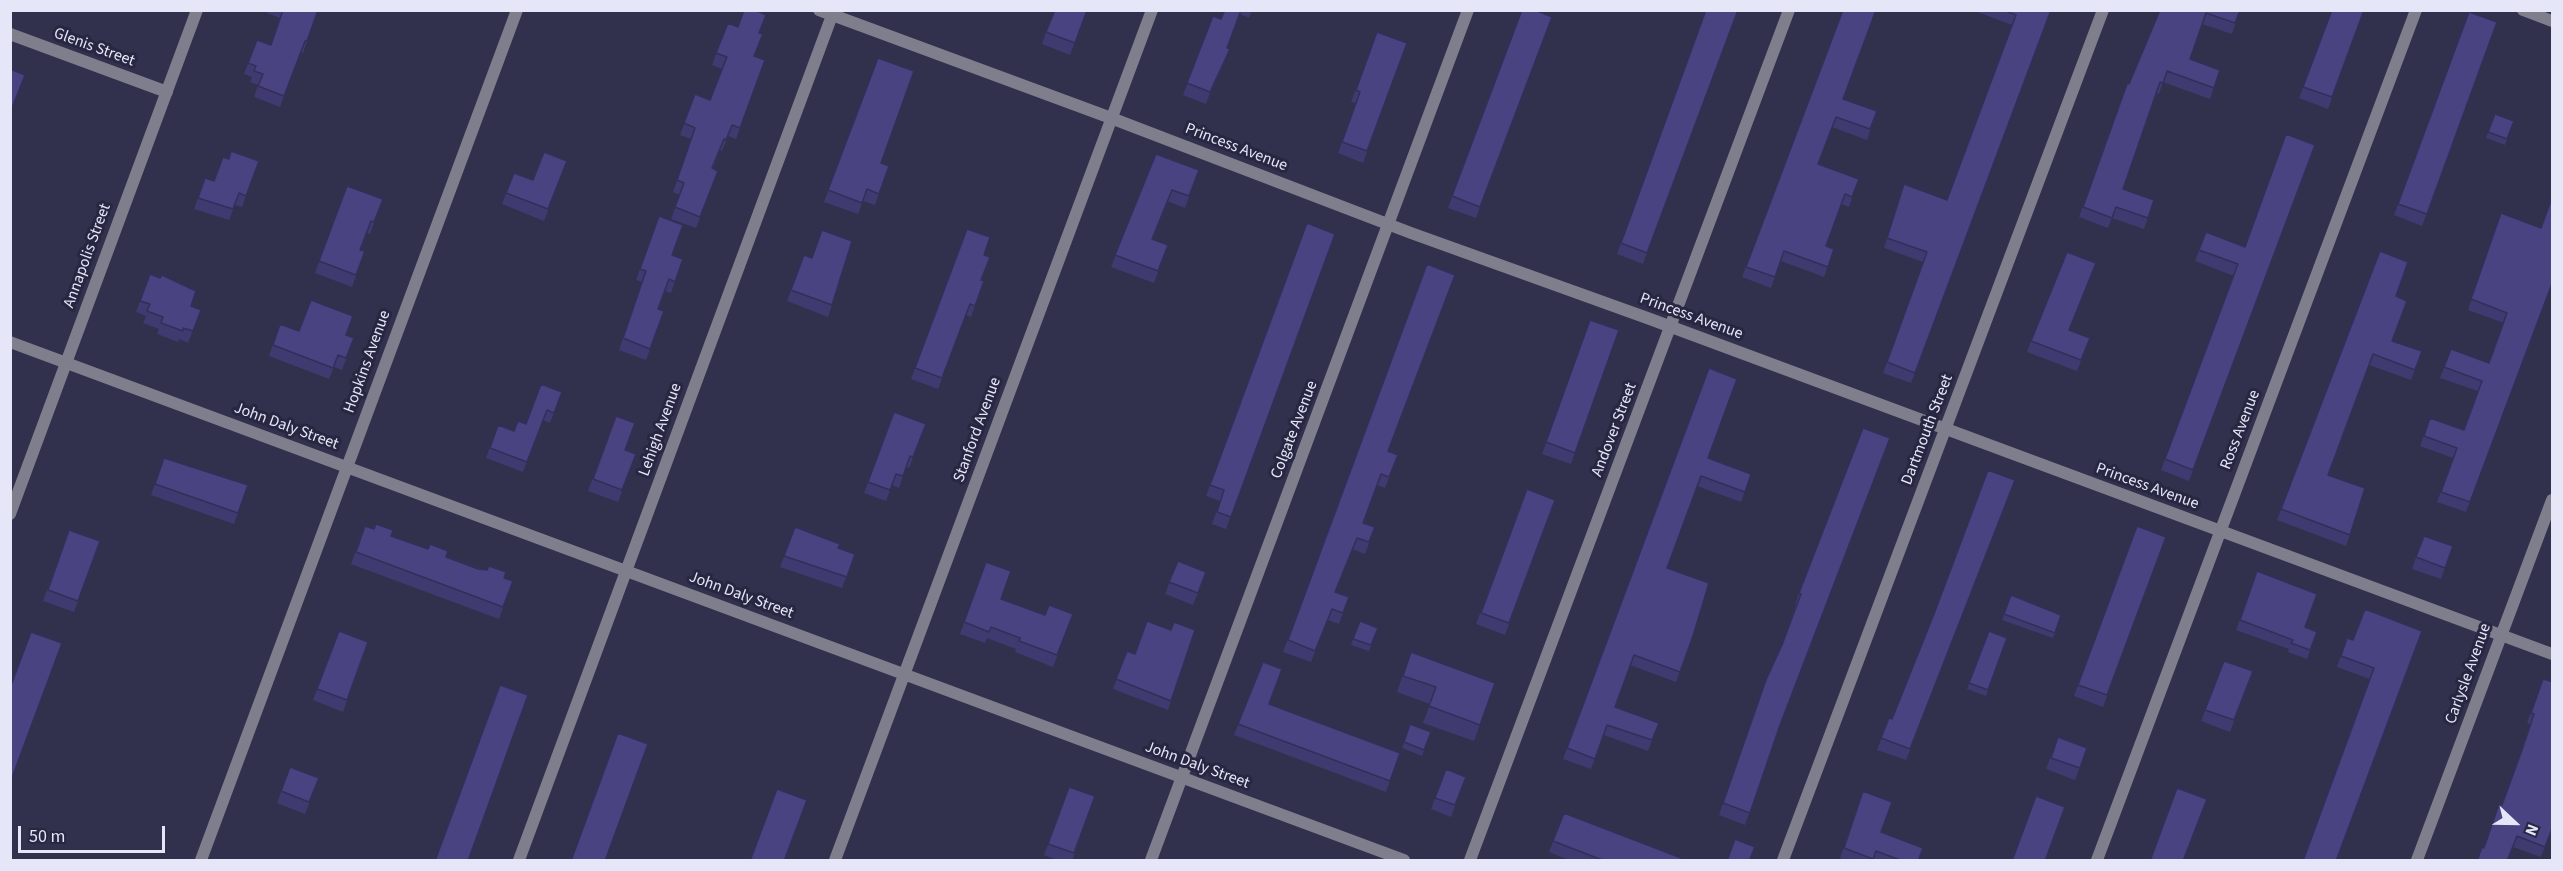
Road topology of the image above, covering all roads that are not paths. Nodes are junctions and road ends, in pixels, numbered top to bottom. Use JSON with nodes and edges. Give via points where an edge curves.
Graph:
{"nodes":[{"id":1,"x":197,"y":10,"type":"edge"},
{"id":2,"x":517,"y":10,"type":"edge"},
{"id":3,"x":819,"y":10,"type":"edge"},
{"id":4,"x":1152,"y":10,"type":"edge"},
{"id":5,"x":1468,"y":10,"type":"edge"},
{"id":6,"x":1789,"y":10,"type":"edge"},
{"id":7,"x":2103,"y":10,"type":"edge"},
{"id":8,"x":2416,"y":10,"type":"edge"},
{"id":9,"x":2523,"y":10,"type":"edge"},
{"id":10,"x":834,"y":13,"type":"edge"},
{"id":11,"x":2553,"y":21,"type":"edge"},
{"id":12,"x":10,"y":34,"type":"edge"},
{"id":13,"x":167,"y":92,"type":"junction"},
{"id":14,"x":1112,"y":118,"type":"junction"},
{"id":15,"x":1389,"y":224,"type":"junction"},
{"id":16,"x":1671,"y":327,"type":"junction"},
{"id":17,"x":10,"y":342,"type":"edge"},
{"id":18,"x":67,"y":363,"type":"junction"},
{"id":19,"x":1946,"y":430,"type":"junction"},
{"id":20,"x":347,"y":467,"type":"junction"},
{"id":21,"x":2553,"y":500,"type":"edge"},
{"id":22,"x":10,"y":514,"type":"edge"},
{"id":23,"x":2220,"y":531,"type":"junction"},
{"id":24,"x":626,"y":571,"type":"junction"},
{"id":25,"x":2502,"y":635,"type":"junction"},
{"id":26,"x":2553,"y":654,"type":"edge"},
{"id":27,"x":904,"y":675,"type":"junction"},
{"id":28,"x":1182,"y":778,"type":"junction"},
{"id":29,"x":201,"y":861,"type":"edge"},
{"id":30,"x":519,"y":861,"type":"edge"},
{"id":31,"x":835,"y":861,"type":"edge"},
{"id":32,"x":1151,"y":861,"type":"edge"},
{"id":33,"x":1404,"y":861,"type":"edge"},
{"id":34,"x":1470,"y":861,"type":"edge"},
{"id":35,"x":1783,"y":861,"type":"edge"},
{"id":36,"x":2097,"y":861,"type":"edge"},
{"id":37,"x":2417,"y":861,"type":"edge"}],
"edges":[{"from":1,"to":13,"type":"street","name":"Annapolis Street"},
{"from":2,"to":20,"type":"street","name":"Hopkins Avenue"},
{"from":3,"to":10,"type":"street","name":"Princess Avenue"},
{"from":4,"to":14,"type":"street","name":"Stanford Avenue"},
{"from":5,"to":15,"type":"street","name":"Colgate Avenue"},
{"from":6,"to":16,"type":"street","name":"Andover Street"},
{"from":7,"to":19,"type":"street","name":"Dartmouth Street"},
{"from":8,"to":23,"type":"street","name":"Ross Avenue"},
{"from":9,"to":11,"type":"street"},
{"from":10,"to":14,"type":"street","name":"Princess Avenue"},
{"from":10,"to":24,"type":"street","name":"Lehigh Avenue"},
{"from":12,"to":13,"type":"street","name":"Glenis Street"},
{"from":13,"to":18,"type":"street","name":"Annapolis Street"},
{"from":14,"to":15,"type":"street","name":"Princess Avenue"},
{"from":14,"to":27,"type":"street","name":"Stanford Avenue"},
{"from":15,"to":16,"type":"street","name":"Princess Avenue"},
{"from":15,"to":28,"type":"street","name":"Colgate Avenue"},
{"from":16,"to":19,"type":"street","name":"Princess Avenue"},
{"from":16,"to":34,"type":"street","name":"Andover Street"},
{"from":17,"to":18,"type":"street","name":"John Daly Street"},
{"from":18,"to":20,"type":"street","name":"John Daly Street"},
{"from":18,"to":22,"type":"street","name":"Annapolis Street"},
{"from":19,"to":23,"type":"street","name":"Princess Avenue"},
{"from":19,"to":35,"type":"street","name":"Dartmouth Street"},
{"from":20,"to":24,"type":"street","name":"John Daly Street"},
{"from":20,"to":29,"type":"street","name":"Hopkins Avenue"},
{"from":21,"to":25,"type":"street","name":"Carlysle Avenue"},
{"from":23,"to":25,"type":"street","name":"Princess Avenue"},
{"from":23,"to":36,"type":"street","name":"Ross Avenue"},
{"from":24,"to":27,"type":"street","name":"John Daly Street"},
{"from":24,"to":30,"type":"street","name":"Lehigh Avenue"},
{"from":25,"to":26,"type":"street","name":"Princess Avenue"},
{"from":25,"to":37,"type":"street","name":"Carlysle Avenue"},
{"from":27,"to":28,"type":"street","name":"John Daly Street"},
{"from":27,"to":31,"type":"street","name":"Stanford Avenue"},
{"from":28,"to":32,"type":"street","name":"Colgate Avenue"},
{"from":28,"to":33,"type":"street","name":"John Daly Street"}]}
